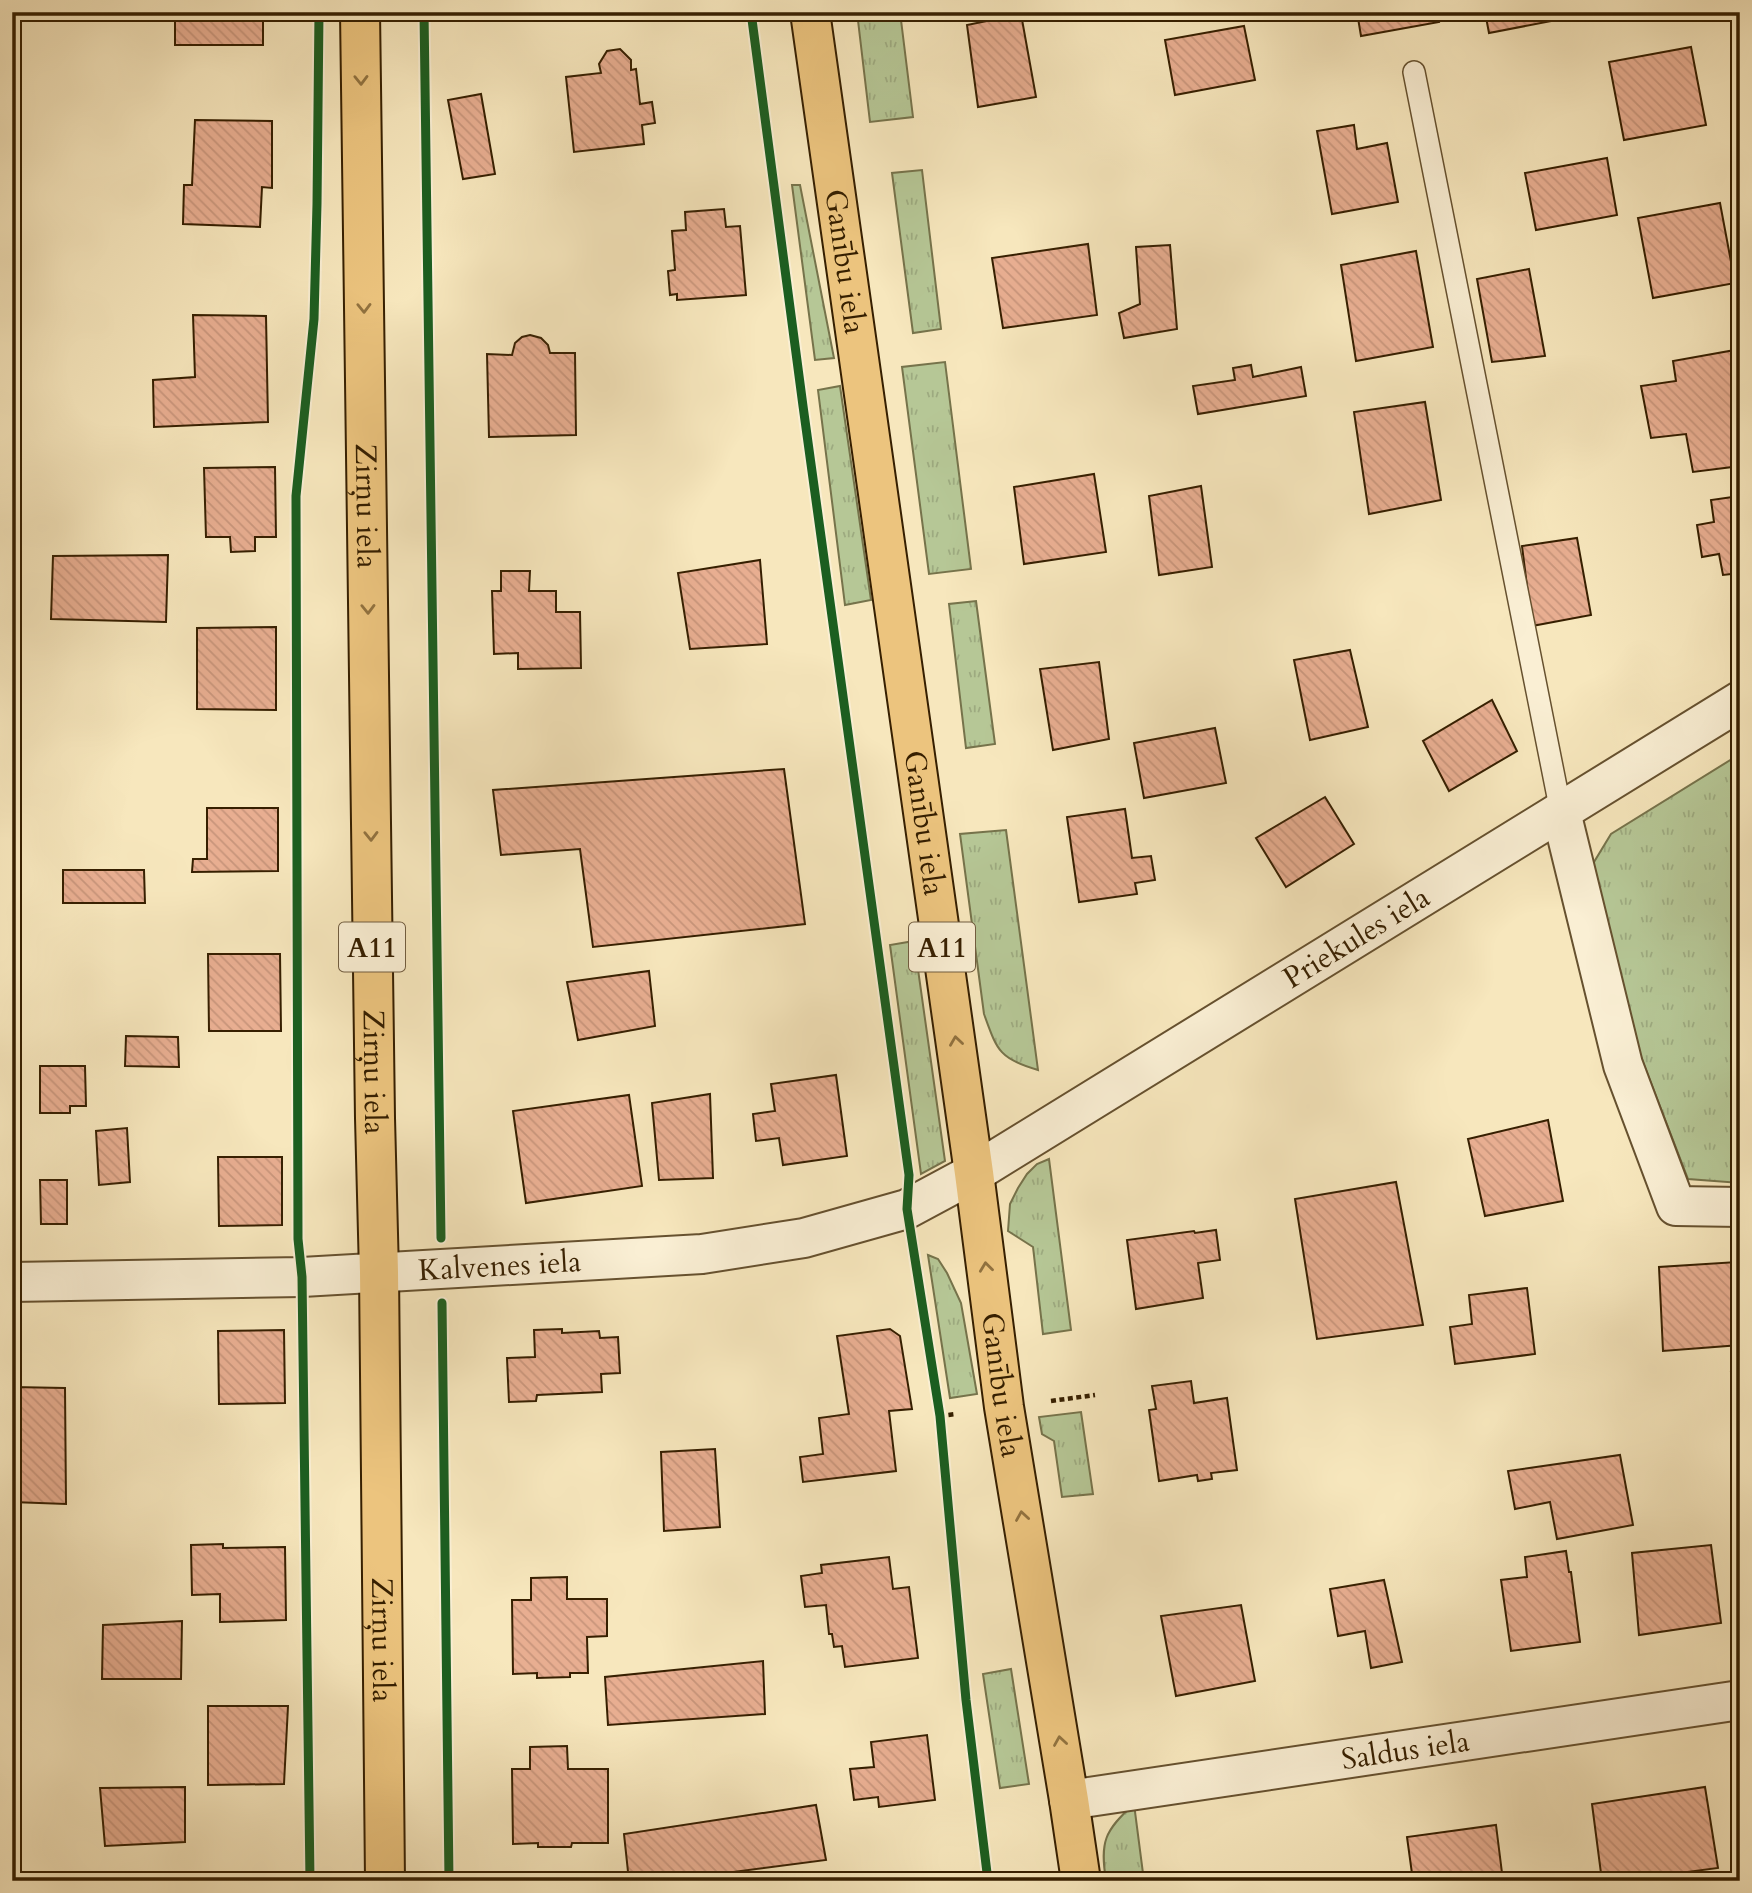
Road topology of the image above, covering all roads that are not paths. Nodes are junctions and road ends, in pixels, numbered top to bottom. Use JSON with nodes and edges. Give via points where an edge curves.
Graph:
{"nodes":[{"id":1,"x":360,"y":12,"type":"edge"},
{"id":2,"x":810,"y":12,"type":"edge"},
{"id":3,"x":1414,"y":72,"type":"dead end"},
{"id":4,"x":1740,"y":701,"type":"edge"},
{"id":5,"x":1561,"y":812,"type":"junction"},
{"id":6,"x":974,"y":1173,"type":"junction"},
{"id":7,"x":1740,"y":1208,"type":"edge"},
{"id":8,"x":379,"y":1272,"type":"junction"},
{"id":9,"x":12,"y":1282,"type":"edge"},
{"id":10,"x":1740,"y":1700,"type":"edge"},
{"id":11,"x":1069,"y":1800,"type":"junction"},
{"id":12,"x":385,"y":1881,"type":"edge"},
{"id":13,"x":1081,"y":1881,"type":"edge"}],
"edges":[{"from":1,"to":8,"type":"highway","name":"Zirņu iela","number":"A11","one_way":true},
{"from":6,"to":2,"type":"highway","name":"Ganību iela","number":"A11","one_way":true},
{"from":3,"to":5,"type":"lane"},
{"from":4,"to":5,"type":"street","name":"Priekules iela"},
{"from":5,"to":6,"type":"street","name":"Priekules iela"},
{"from":5,"to":7,"type":"street","via":[[1623,1065],[1676,1206]]},
{"from":6,"to":8,"type":"street","name":"Kalvenes iela","via":[[906,1209],[804,1238],[702,1254]]},
{"from":11,"to":6,"type":"highway","name":"Ganību iela","number":"A11","one_way":true,"via":[[1004,1407]]},
{"from":8,"to":9,"type":"street","name":"Kalvenes iela"},
{"from":8,"to":12,"type":"highway","name":"Zirņu iela","number":"A11"},
{"from":10,"to":11,"type":"street","name":"Saldus iela"},
{"from":11,"to":13,"type":"highway","name":"Ganību iela","number":"A11"}]}
